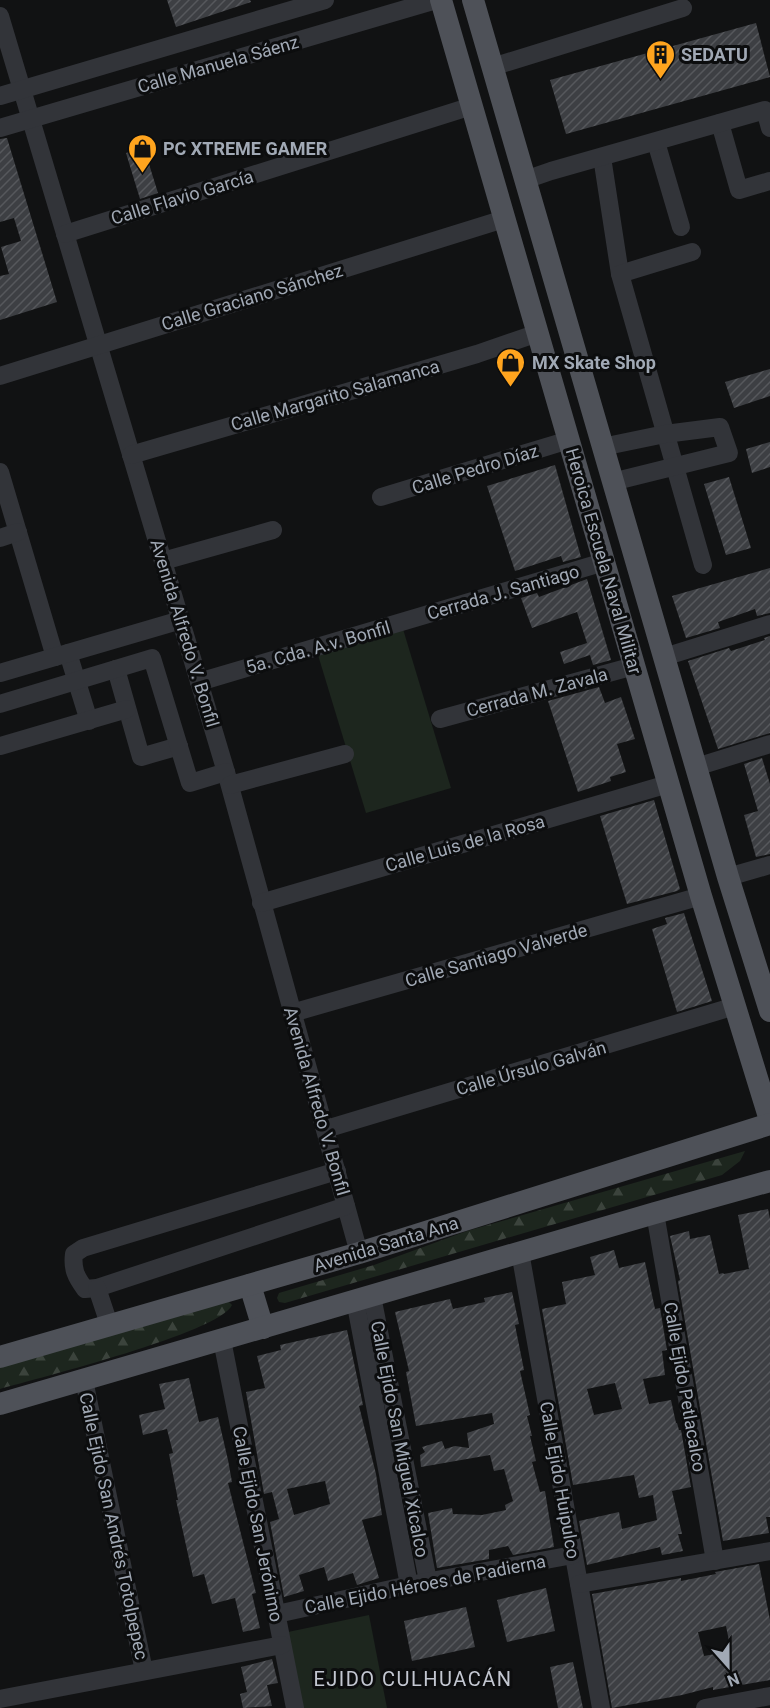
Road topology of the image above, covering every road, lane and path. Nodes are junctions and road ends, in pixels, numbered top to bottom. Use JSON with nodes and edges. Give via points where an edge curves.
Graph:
{"nodes":[{"id":1,"x":325,"y":0,"type":"edge"},
{"id":2,"x":436,"y":0,"type":"edge"},
{"id":3,"x":441,"y":0,"type":"edge"},
{"id":4,"x":473,"y":0,"type":"edge"},
{"id":5,"x":683,"y":8,"type":"dead end"},
{"id":6,"x":0,"y":16,"type":"edge"},
{"id":7,"x":492,"y":67,"type":"junction"},
{"id":8,"x":22,"y":89,"type":"junction"},
{"id":9,"x":0,"y":96,"type":"edge"},
{"id":10,"x":472,"y":106,"type":"junction"},
{"id":11,"x":31,"y":119,"type":"junction"},
{"id":12,"x":720,"y":123,"type":"junction"},
{"id":13,"x":0,"y":128,"type":"edge"},
{"id":14,"x":770,"y":128,"type":"edge"},
{"id":15,"x":656,"y":141,"type":"junction"},
{"id":16,"x":602,"y":158,"type":"junction"},
{"id":17,"x":525,"y":180,"type":"junction"},
{"id":18,"x":770,"y":181,"type":"edge"},
{"id":19,"x":504,"y":219,"type":"junction"},
{"id":20,"x":681,"y":227,"type":"dead end"},
{"id":21,"x":65,"y":234,"type":"junction"},
{"id":22,"x":692,"y":252,"type":"dead end"},
{"id":23,"x":620,"y":274,"type":"junction"},
{"id":24,"x":537,"y":333,"type":"junction"},
{"id":25,"x":99,"y":345,"type":"junction"},
{"id":26,"x":0,"y":376,"type":"edge"},
{"id":27,"x":665,"y":434,"type":"junction"},
{"id":28,"x":569,"y":440,"type":"junction"},
{"id":29,"x":603,"y":447,"type":"junction"},
{"id":30,"x":131,"y":455,"type":"junction"},
{"id":31,"x":676,"y":467,"type":"junction"},
{"id":32,"x":0,"y":472,"type":"edge"},
{"id":33,"x":612,"y":482,"type":"junction"},
{"id":34,"x":381,"y":497,"type":"dead end"},
{"id":35,"x":4,"y":498,"type":"edge"},
{"id":36,"x":273,"y":530,"type":"dead end"},
{"id":37,"x":18,"y":532,"type":"junction"},
{"id":38,"x":0,"y":538,"type":"edge"},
{"id":39,"x":163,"y":561,"type":"junction"},
{"id":40,"x":604,"y":562,"type":"junction"},
{"id":41,"x":703,"y":565,"type":"dead end"},
{"id":42,"x":181,"y":620,"type":"junction"},
{"id":43,"x":403,"y":622,"type":"joint"},
{"id":44,"x":770,"y":624,"type":"edge"},
{"id":45,"x":62,"y":655,"type":"junction"},
{"id":46,"x":664,"y":657,"type":"junction"},
{"id":47,"x":634,"y":666,"type":"junction"},
{"id":48,"x":116,"y":669,"type":"junction"},
{"id":49,"x":0,"y":673,"type":"edge"},
{"id":50,"x":76,"y":681,"type":"junction"},
{"id":51,"x":199,"y":682,"type":"junction"},
{"id":52,"x":0,"y":704,"type":"edge"},
{"id":53,"x":127,"y":709,"type":"junction"},
{"id":54,"x":440,"y":719,"type":"dead end"},
{"id":55,"x":89,"y":721,"type":"junction"},
{"id":56,"x":770,"y":744,"type":"edge"},
{"id":57,"x":0,"y":746,"type":"edge"},
{"id":58,"x":179,"y":746,"type":"junction"},
{"id":59,"x":345,"y":754,"type":"dead end"},
{"id":60,"x":696,"y":767,"type":"junction"},
{"id":61,"x":228,"y":779,"type":"junction"},
{"id":62,"x":668,"y":784,"type":"junction"},
{"id":63,"x":770,"y":865,"type":"edge"},
{"id":64,"x":728,"y":877,"type":"junction"},
{"id":65,"x":701,"y":897,"type":"junction"},
{"id":66,"x":261,"y":903,"type":"junction"},
{"id":67,"x":769,"y":1002,"type":"edge"},
{"id":68,"x":735,"y":1006,"type":"junction"},
{"id":69,"x":292,"y":1013,"type":"junction"},
{"id":70,"x":770,"y":1122,"type":"edge"},
{"id":71,"x":326,"y":1129,"type":"junction"},
{"id":72,"x":337,"y":1171,"type":"junction"},
{"id":73,"x":770,"y":1181,"type":"edge"},
{"id":74,"x":346,"y":1206,"type":"junction"},
{"id":75,"x":655,"y":1213,"type":"junction"},
{"id":76,"x":520,"y":1252,"type":"junction"},
{"id":77,"x":359,"y":1253,"type":"junction"},
{"id":78,"x":250,"y":1285,"type":"junction"},
{"id":79,"x":97,"y":1288,"type":"junction"},
{"id":80,"x":363,"y":1298,"type":"junction"},
{"id":81,"x":109,"y":1324,"type":"junction"},
{"id":82,"x":263,"y":1328,"type":"junction"},
{"id":83,"x":222,"y":1340,"type":"junction"},
{"id":84,"x":0,"y":1358,"type":"edge"},
{"id":85,"x":84,"y":1380,"type":"junction"},
{"id":86,"x":0,"y":1404,"type":"edge"},
{"id":87,"x":770,"y":1551,"type":"edge"},
{"id":88,"x":573,"y":1555,"type":"junction"},
{"id":89,"x":715,"y":1561,"type":"junction"},
{"id":90,"x":428,"y":1581,"type":"junction"},
{"id":91,"x":579,"y":1584,"type":"junction"},
{"id":92,"x":409,"y":1585,"type":"junction"},
{"id":93,"x":277,"y":1614,"type":"junction"},
{"id":94,"x":282,"y":1645,"type":"junction"},
{"id":95,"x":144,"y":1671,"type":"junction"},
{"id":96,"x":770,"y":1696,"type":"edge"},
{"id":97,"x":0,"y":1699,"type":"edge"},
{"id":98,"x":741,"y":1705,"type":"edge"},
{"id":99,"x":295,"y":1708,"type":"edge"},
{"id":100,"x":601,"y":1708,"type":"edge"},
{"id":101,"x":705,"y":1708,"type":"edge"}],
"edges":[{"from":1,"to":8,"type":"street","name":"Calle Manuela Sáenz"},
{"from":2,"to":11,"type":"street","name":"Calle Manuela Sáenz"},
{"from":3,"to":10,"type":"main road","name":"Heroica Escuela Naval Militar"},
{"from":4,"to":7,"type":"main road","name":"Heroica Escuela Naval Militar"},
{"from":5,"to":7,"type":"street"},
{"from":6,"to":8,"type":"street","name":"Avenida Alfredo V. Bonfil"},
{"from":7,"to":17,"type":"main road","name":"Heroica Escuela Naval Militar"},
{"from":8,"to":9,"type":"street","name":"Calle Manuela Sáenz"},
{"from":8,"to":11,"type":"street","name":"Avenida Alfredo V. Bonfil"},
{"from":10,"to":19,"type":"main road","name":"Heroica Escuela Naval Militar"},
{"from":10,"to":21,"type":"street","name":"Calle Flavio García"},
{"from":11,"to":13,"type":"street","name":"Calle Manuela Sáenz"},
{"from":11,"to":21,"type":"street","name":"Avenida Alfredo V. Bonfil"},
{"from":12,"to":14,"type":"street","via":[[765,110]]},
{"from":12,"to":15,"type":"street"},
{"from":12,"to":18,"type":"street","via":[[739,190]]},
{"from":15,"to":16,"type":"street"},
{"from":15,"to":20,"type":"street"},
{"from":16,"to":17,"type":"street"},
{"from":16,"to":23,"type":"street"},
{"from":17,"to":29,"type":"main road","name":"Heroica Escuela Naval Militar"},
{"from":19,"to":24,"type":"main road","name":"Heroica Escuela Naval Militar"},
{"from":19,"to":25,"type":"street","name":"Calle Graciano Sánchez"},
{"from":21,"to":25,"type":"street","name":"Avenida Alfredo V. Bonfil"},
{"from":22,"to":23,"type":"street"},
{"from":23,"to":27,"type":"street"},
{"from":24,"to":28,"type":"main road","name":"Heroica Escuela Naval Militar"},
{"from":24,"to":30,"type":"street","name":"Calle Margarito Salamanca"},
{"from":25,"to":26,"type":"street","name":"Calle Graciano Sánchez"},
{"from":25,"to":30,"type":"street","name":"Avenida Alfredo V. Bonfil"},
{"from":27,"to":29,"type":"street"},
{"from":27,"to":31,"type":"street"},
{"from":27,"to":31,"type":"street","via":[[720,427],[729,453]]},
{"from":28,"to":34,"type":"street","name":"Calle Pedro Díaz"},
{"from":28,"to":40,"type":"main road","name":"Heroica Escuela Naval Militar"},
{"from":29,"to":33,"type":"main road","name":"Heroica Escuela Naval Militar"},
{"from":30,"to":39,"type":"street","name":"Avenida Alfredo V. Bonfil"},
{"from":31,"to":33,"type":"street"},
{"from":31,"to":41,"type":"street"},
{"from":32,"to":35,"type":"street"},
{"from":33,"to":46,"type":"main road","name":"Heroica Escuela Naval Militar"},
{"from":35,"to":37,"type":"street"},
{"from":36,"to":39,"type":"street"},
{"from":37,"to":38,"type":"street"},
{"from":37,"to":45,"type":"street"},
{"from":39,"to":42,"type":"street","name":"Avenida Alfredo V. Bonfil"},
{"from":40,"to":43,"type":"street","name":"Cerrada J. Santiago"},
{"from":40,"to":47,"type":"main road","name":"Heroica Escuela Naval Militar"},
{"from":42,"to":45,"type":"street"},
{"from":42,"to":51,"type":"street","name":"Avenida Alfredo V. Bonfil"},
{"from":43,"to":51,"type":"street","name":"5a. Cda. A.v. Bonfil"},
{"from":44,"to":46,"type":"street"},
{"from":45,"to":49,"type":"street"},
{"from":45,"to":50,"type":"street"},
{"from":46,"to":60,"type":"main road","name":"Heroica Escuela Naval Militar"},
{"from":47,"to":54,"type":"street","name":"Cerrada M. Zavala"},
{"from":47,"to":62,"type":"main road","name":"Heroica Escuela Naval Militar"},
{"from":48,"to":50,"type":"street"},
{"from":48,"to":53,"type":"street"},
{"from":48,"to":58,"type":"street","via":[[152,658]]},
{"from":50,"to":52,"type":"street"},
{"from":50,"to":55,"type":"street"},
{"from":51,"to":61,"type":"street","name":"Avenida Alfredo V. Bonfil"},
{"from":53,"to":55,"type":"street"},
{"from":53,"to":58,"type":"street","via":[[141,757]]},
{"from":55,"to":57,"type":"street"},
{"from":56,"to":60,"type":"street"},
{"from":58,"to":61,"type":"street","via":[[190,783]]},
{"from":59,"to":61,"type":"street"},
{"from":60,"to":64,"type":"main road","name":"Heroica Escuela Naval Militar"},
{"from":61,"to":66,"type":"street","name":"Avenida Alfredo V. Bonfil"},
{"from":62,"to":65,"type":"main road","name":"Heroica Escuela Naval Militar"},
{"from":62,"to":66,"type":"street","name":"Calle Luis de la Rosa"},
{"from":63,"to":64,"type":"street"},
{"from":64,"to":67,"type":"main road","name":"Heroica Escuela Naval Militar"},
{"from":65,"to":68,"type":"main road","name":"Heroica Escuela Naval Militar"},
{"from":65,"to":69,"type":"street","name":"Calle Santiago Valverde"},
{"from":66,"to":69,"type":"street","name":"Avenida Alfredo V. Bonfil"},
{"from":68,"to":70,"type":"main road","name":"Heroica Escuela Naval Militar"},
{"from":68,"to":71,"type":"street","name":"Calle Úrsulo Galván"},
{"from":69,"to":71,"type":"street","name":"Avenida Alfredo V. Bonfil"},
{"from":70,"to":77,"type":"main road","name":"Avenida Santa Ana"},
{"from":71,"to":72,"type":"street","name":"Avenida Alfredo V. Bonfil"},
{"from":72,"to":74,"type":"street","name":"Avenida Alfredo V. Bonfil"},
{"from":72,"to":79,"type":"street","via":[[83,1248],[74,1254],[77,1279],[85,1289]]},
{"from":73,"to":75,"type":"main road"},
{"from":74,"to":77,"type":"street","name":"Avenida Alfredo V. Bonfil"},
{"from":74,"to":79,"type":"street"},
{"from":75,"to":76,"type":"main road"},
{"from":75,"to":89,"type":"street","name":"Calle Ejido Petlacalco"},
{"from":76,"to":80,"type":"main road"},
{"from":76,"to":88,"type":"street","name":"Calle Ejido Huipulco"},
{"from":77,"to":78,"type":"main road","name":"Avenida Santa Ana"},
{"from":78,"to":81,"type":"main road","name":"Avenida Santa Ana"},
{"from":78,"to":82,"type":"main road"},
{"from":79,"to":81,"type":"street"},
{"from":80,"to":82,"type":"main road"},
{"from":80,"to":90,"type":"street","name":"Calle Ejido San Miguel Xicalco"},
{"from":80,"to":92,"type":"street","name":"Calle Ejido San Miguel Xicalco"},
{"from":81,"to":84,"type":"main road","name":"Avenida Santa Ana"},
{"from":82,"to":83,"type":"main road"},
{"from":83,"to":85,"type":"main road"},
{"from":83,"to":93,"type":"street","name":"Calle Ejido San Jerónimo"},
{"from":85,"to":86,"type":"main road"},
{"from":85,"to":95,"type":"street","name":"Calle Ejido San Andrés Totolpepec"},
{"from":87,"to":89,"type":"street"},
{"from":88,"to":90,"type":"street","name":"Calle Ejido Héroes de Padierna"},
{"from":88,"to":91,"type":"street","name":"Calle Ejido Huipulco"},
{"from":89,"to":91,"type":"street"},
{"from":90,"to":92,"type":"street","name":"Calle Ejido Héroes de Padierna"},
{"from":91,"to":100,"type":"street","name":"Calle Ejido Huipulco"},
{"from":92,"to":93,"type":"street","name":"Calle Ejido Héroes de Padierna"},
{"from":93,"to":94,"type":"street","name":"Calle Ejido San Jerónimo"},
{"from":94,"to":95,"type":"street"},
{"from":94,"to":99,"type":"street","name":"Calle Ejido San Jerónimo"},
{"from":95,"to":97,"type":"street"},
{"from":96,"to":98,"type":"street"},
{"from":98,"to":101,"type":"street"}]}
